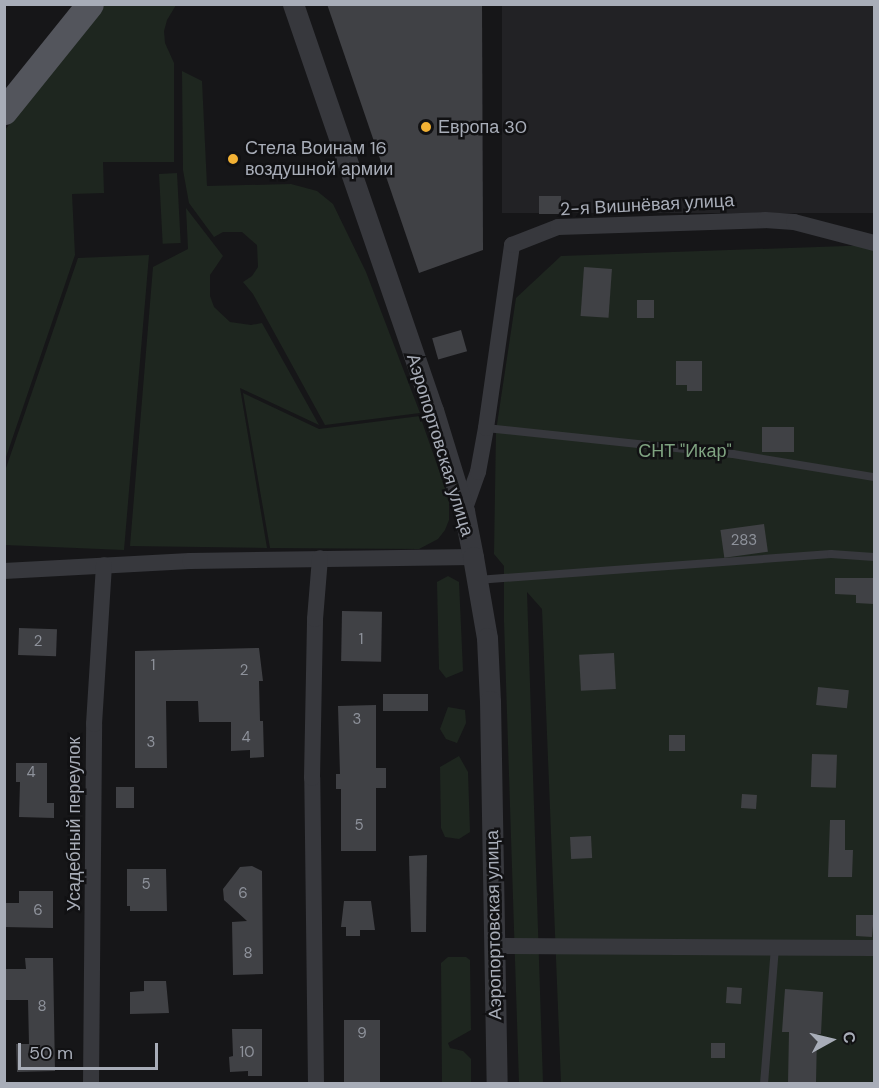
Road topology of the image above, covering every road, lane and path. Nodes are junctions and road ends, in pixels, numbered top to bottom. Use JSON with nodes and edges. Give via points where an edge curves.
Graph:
{"nodes":[{"id":1,"x":90,"y":4,"type":"edge"},
{"id":2,"x":293,"y":4,"type":"edge"},
{"id":3,"x":4,"y":111,"type":"edge"},
{"id":4,"x":874,"y":243,"type":"edge"},
{"id":5,"x":486,"y":428,"type":"junction"},
{"id":6,"x":874,"y":477,"type":"edge"},
{"id":7,"x":464,"y":511,"type":"junction"},
{"id":8,"x":473,"y":556,"type":"junction"},
{"id":9,"x":874,"y":557,"type":"edge"},
{"id":10,"x":320,"y":558,"type":"junction"},
{"id":11,"x":104,"y":565,"type":"junction"},
{"id":12,"x":4,"y":571,"type":"edge"},
{"id":13,"x":477,"y":580,"type":"junction"},
{"id":14,"x":494,"y":946,"type":"junction"},
{"id":15,"x":775,"y":948,"type":"junction"},
{"id":16,"x":874,"y":948,"type":"edge"},
{"id":17,"x":91,"y":1083,"type":"edge"},
{"id":18,"x":316,"y":1083,"type":"edge"},
{"id":19,"x":497,"y":1083,"type":"edge"},
{"id":20,"x":764,"y":1083,"type":"edge"}],
"edges":[{"from":1,"to":3,"type":"main road"},
{"from":2,"to":7,"type":"street","name":"Аэропортовская улица"},
{"from":4,"to":5,"type":"street","name":"2-я Вишнёвая улица","via":[[794,222],[765,220],[558,227],[512,245]]},
{"from":5,"to":6,"type":"lane","via":[[734,454]]},
{"from":5,"to":7,"type":"street","name":"2-я Вишнёвая улица","via":[[478,472]]},
{"from":7,"to":8,"type":"street","name":"Аэропортовская улица"},
{"from":8,"to":10,"type":"street"},
{"from":8,"to":13,"type":"street","name":"Аэропортовская улица"},
{"from":9,"to":13,"type":"lane","via":[[831,554]]},
{"from":10,"to":11,"type":"street"},
{"from":10,"to":18,"type":"street","via":[[312,778]]},
{"from":11,"to":12,"type":"street"},
{"from":11,"to":17,"type":"street","name":"Усадебный переулок","via":[[94,724]]},
{"from":13,"to":14,"type":"street","name":"Аэропортовская улица","via":[[487,638]]},
{"from":14,"to":15,"type":"street"},
{"from":14,"to":19,"type":"street","name":"Аэропортовская улица"},
{"from":15,"to":16,"type":"street"},
{"from":15,"to":20,"type":"lane"}]}
